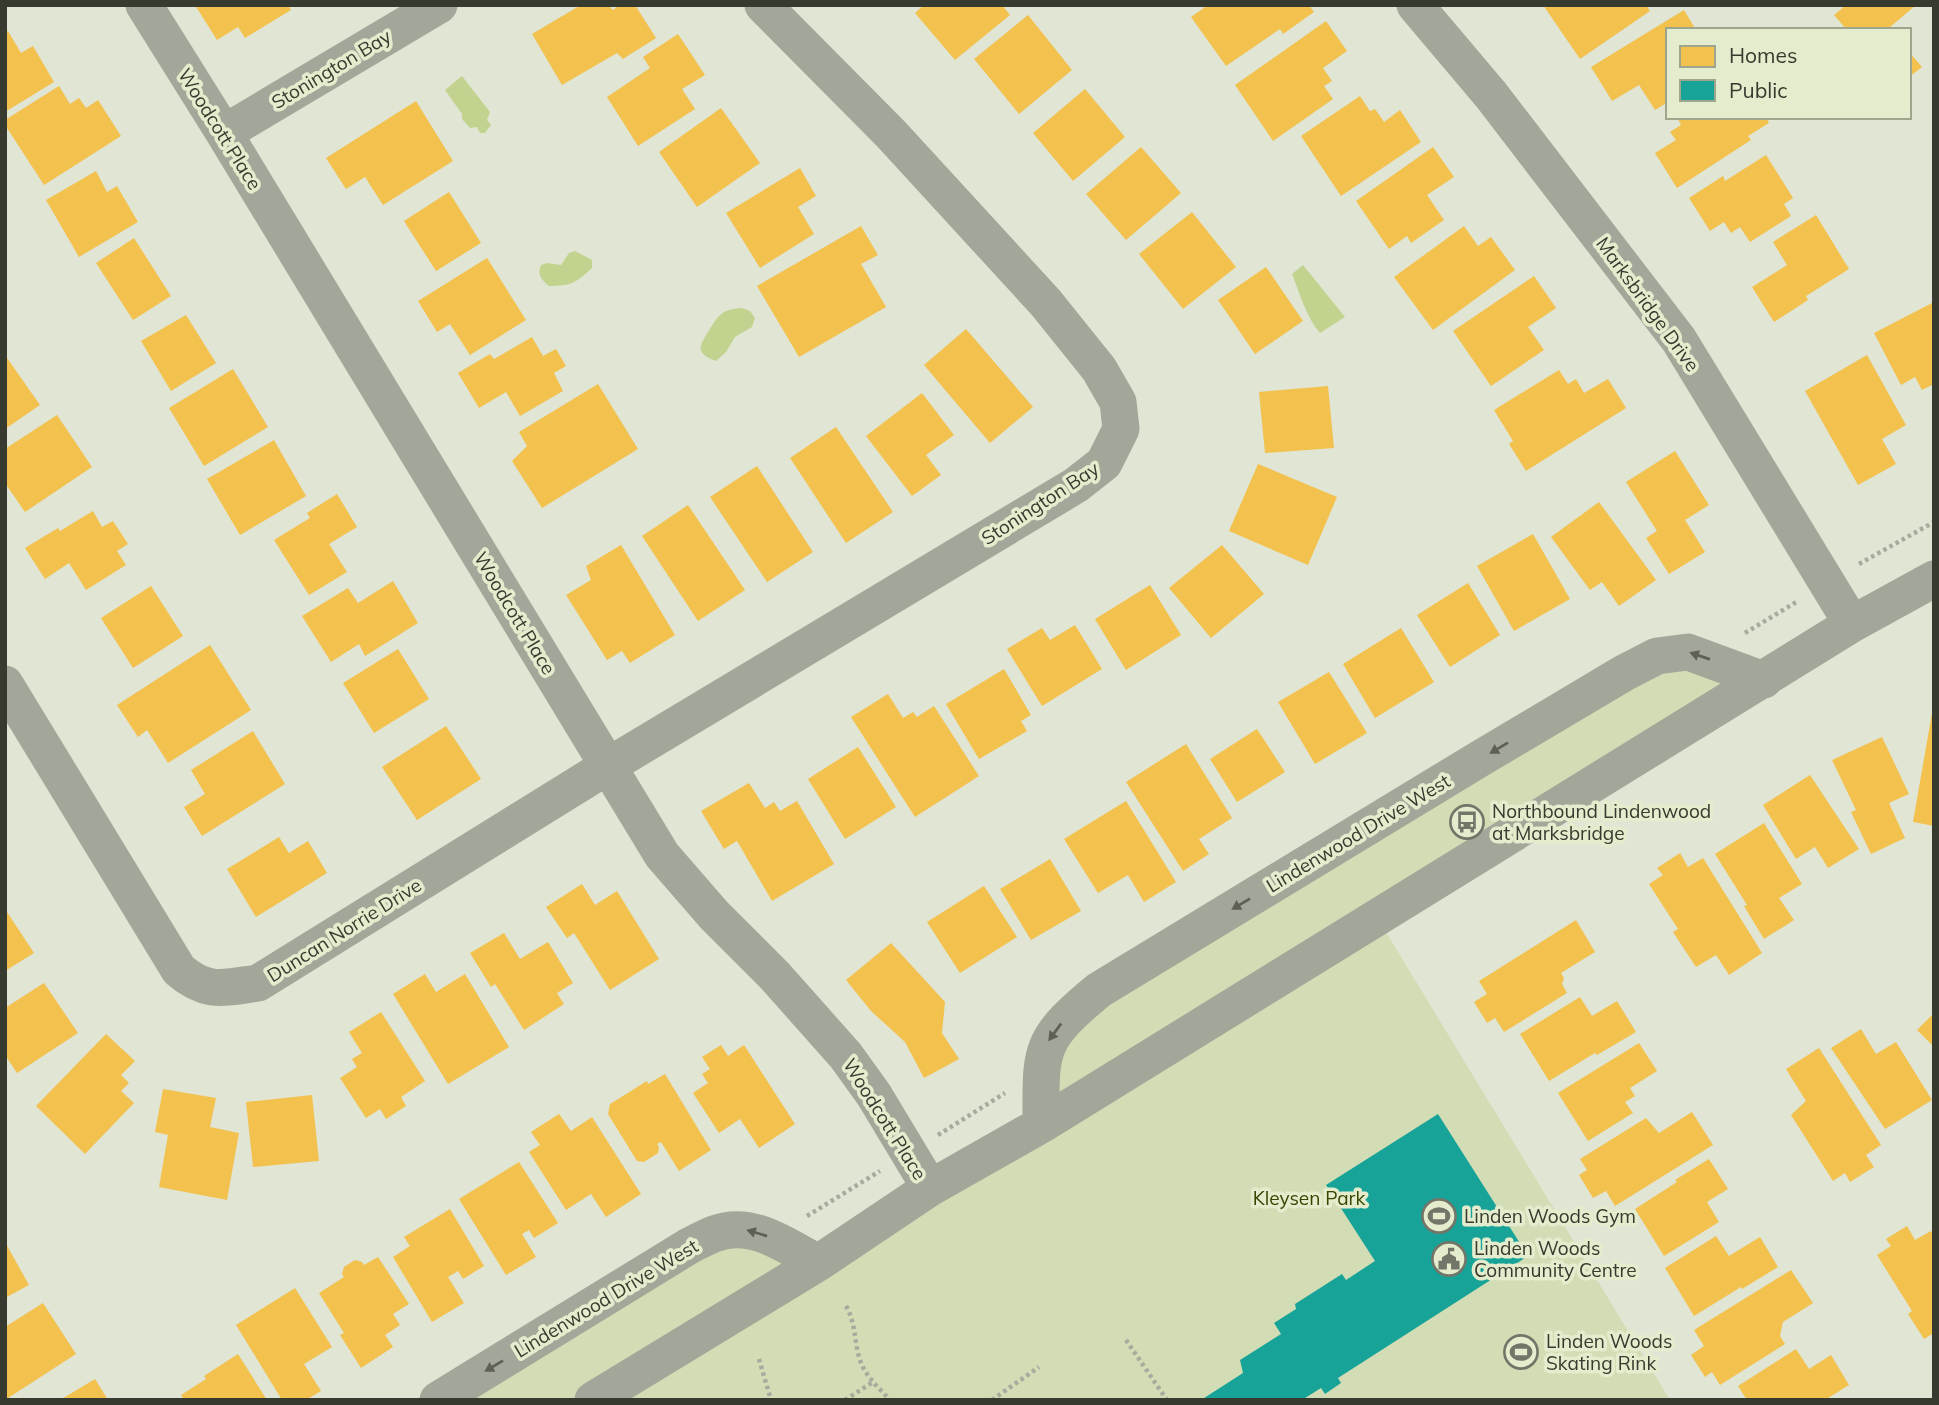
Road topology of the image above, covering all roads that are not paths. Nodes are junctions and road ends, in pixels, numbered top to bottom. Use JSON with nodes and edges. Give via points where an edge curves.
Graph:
{"nodes":[{"id":1,"x":144,"y":5,"type":"edge"},
{"id":2,"x":439,"y":5,"type":"edge"},
{"id":3,"x":763,"y":5,"type":"edge"},
{"id":4,"x":1415,"y":5,"type":"edge"},
{"id":5,"x":224,"y":133,"type":"junction"},
{"id":6,"x":1934,"y":579,"type":"edge"},
{"id":7,"x":1852,"y":624,"type":"junction"},
{"id":8,"x":1764,"y":680,"type":"junction"},
{"id":9,"x":5,"y":684,"type":"edge"},
{"id":10,"x":608,"y":766,"type":"junction"},
{"id":11,"x":1041,"y":1125,"type":"junction"},
{"id":12,"x":930,"y":1188,"type":"junction"},
{"id":13,"x":818,"y":1263,"type":"junction"},
{"id":14,"x":438,"y":1400,"type":"edge"},
{"id":15,"x":593,"y":1400,"type":"edge"}],
"edges":[{"from":1,"to":5,"type":"street","name":"Woodcott Place"},
{"from":2,"to":5,"type":"street","name":"Stonington Bay"},
{"from":3,"to":10,"type":"street","name":"Stonington Bay","via":[[891,134],[1046,303],[1099,369],[1118,402],[1121,429],[1104,463],[1076,485]]},
{"from":4,"to":7,"type":"street","name":"Marksbridge Drive","via":[[1491,95],[1678,340]]},
{"from":5,"to":10,"type":"street","name":"Woodcott Place"},
{"from":6,"to":7,"type":"street"},
{"from":7,"to":8,"type":"street"},
{"from":8,"to":11,"type":"street"},
{"from":8,"to":11,"type":"street","name":"Lindenwood Drive West","one_way":true,"via":[[1688,652],[1657,656],[1111,983],[1074,1011],[1045,1046]]},
{"from":9,"to":10,"type":"street","name":"Duncan Norrie Drive","via":[[179,970],[195,984],[222,989],[258,983]]},
{"from":10,"to":12,"type":"street","name":"Woodcott Place","via":[[662,855],[846,1056]]},
{"from":11,"to":12,"type":"street"},
{"from":12,"to":13,"type":"street"},
{"from":13,"to":14,"type":"street","name":"Lindenwood Drive West","one_way":true,"via":[[747,1230],[716,1233]]},
{"from":13,"to":15,"type":"street"}]}
